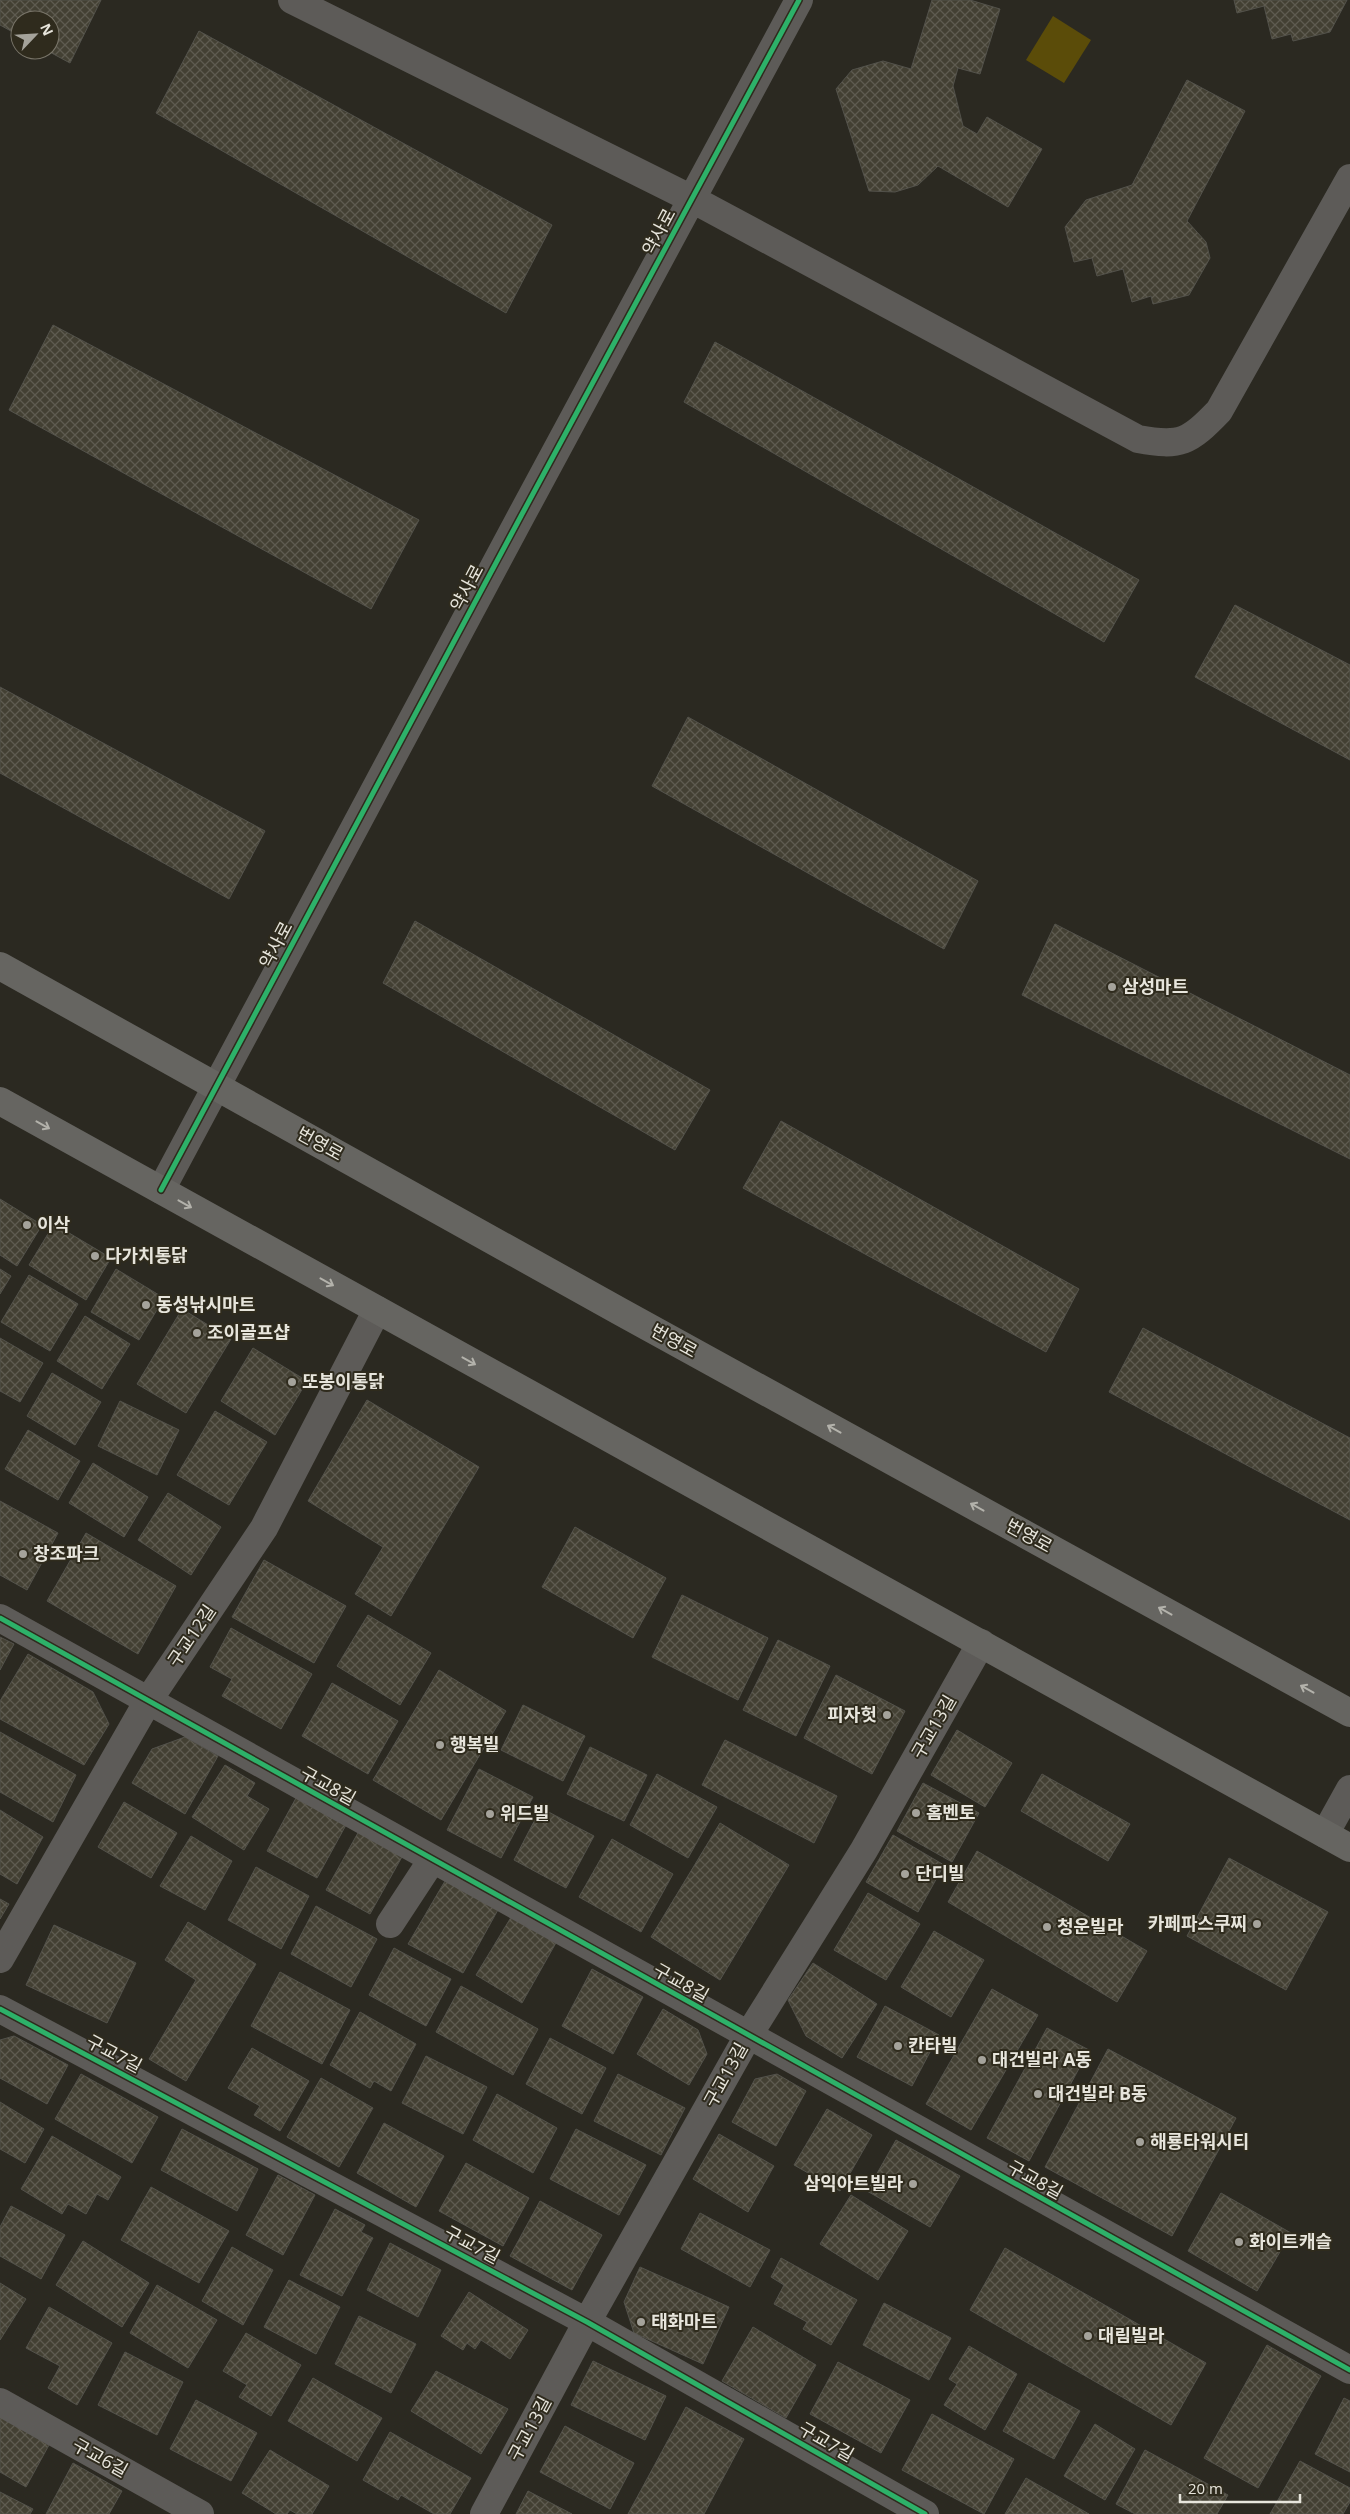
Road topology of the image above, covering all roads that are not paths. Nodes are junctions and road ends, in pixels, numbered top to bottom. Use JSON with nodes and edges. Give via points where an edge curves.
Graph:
{"nodes":[{"id":1,"x":292,"y":0,"type":"edge"},
{"id":2,"x":799,"y":0,"type":"edge"},
{"id":3,"x":1350,"y":178,"type":"edge"},
{"id":4,"x":692,"y":199,"type":"junction"},
{"id":5,"x":0,"y":966,"type":"edge"},
{"id":6,"x":216,"y":1086,"type":"junction"},
{"id":7,"x":0,"y":1101,"type":"edge"},
{"id":8,"x":161,"y":1190,"type":"junction"},
{"id":9,"x":377,"y":1310,"type":"junction"},
{"id":10,"x":0,"y":1618,"type":"edge"},
{"id":11,"x":982,"y":1644,"type":"junction"},
{"id":12,"x":148,"y":1701,"type":"junction"},
{"id":13,"x":1350,"y":1713,"type":"edge"},
{"id":14,"x":1350,"y":1789,"type":"edge"},
{"id":15,"x":1325,"y":1834,"type":"junction"},
{"id":16,"x":1350,"y":1848,"type":"edge"},
{"id":17,"x":432,"y":1860,"type":"junction"},
{"id":18,"x":390,"y":1924,"type":"dead end"},
{"id":19,"x":0,"y":1959,"type":"edge"},
{"id":20,"x":0,"y":2009,"type":"edge"},
{"id":21,"x":748,"y":2036,"type":"junction"},
{"id":22,"x":587,"y":2322,"type":"junction"},
{"id":23,"x":1350,"y":2370,"type":"edge"},
{"id":24,"x":0,"y":2402,"type":"edge"},
{"id":25,"x":200,"y":2514,"type":"edge"},
{"id":26,"x":484,"y":2514,"type":"edge"},
{"id":27,"x":926,"y":2514,"type":"edge"}],
"edges":[{"from":1,"to":4,"type":"street"},
{"from":2,"to":4,"type":"street","name":"약사로"},
{"from":3,"to":4,"type":"street","via":[[1218,411],[1197,434],[1179,442],[1160,443],[1138,439]]},
{"from":4,"to":6,"type":"street","name":"약사로"},
{"from":5,"to":6,"type":"main road","name":"번영로"},
{"from":6,"to":8,"type":"street","name":"약사로"},
{"from":13,"to":6,"type":"main road","name":"번영로","one_way":true},
{"from":7,"to":8,"type":"main road","one_way":true},
{"from":8,"to":9,"type":"main road","one_way":true},
{"from":9,"to":11,"type":"main road","one_way":true},
{"from":9,"to":12,"type":"street","name":"구교12길","via":[[264,1528]]},
{"from":10,"to":12,"type":"street","name":"구교8길"},
{"from":11,"to":15,"type":"main road"},
{"from":11,"to":21,"type":"street","name":"구교13길","via":[[864,1850]]},
{"from":12,"to":17,"type":"street","name":"구교8길"},
{"from":12,"to":19,"type":"street","name":"구교12길"},
{"from":14,"to":15,"type":"street"},
{"from":15,"to":16,"type":"main road"},
{"from":17,"to":18,"type":"street"},
{"from":17,"to":21,"type":"street","name":"구교8길"},
{"from":20,"to":22,"type":"street","name":"구교7길"},
{"from":21,"to":22,"type":"street","name":"구교13길"},
{"from":21,"to":23,"type":"street","name":"구교8길"},
{"from":22,"to":26,"type":"street","name":"구교13길"},
{"from":22,"to":27,"type":"street","name":"구교7길"},
{"from":24,"to":25,"type":"street","name":"구교6길"}]}
